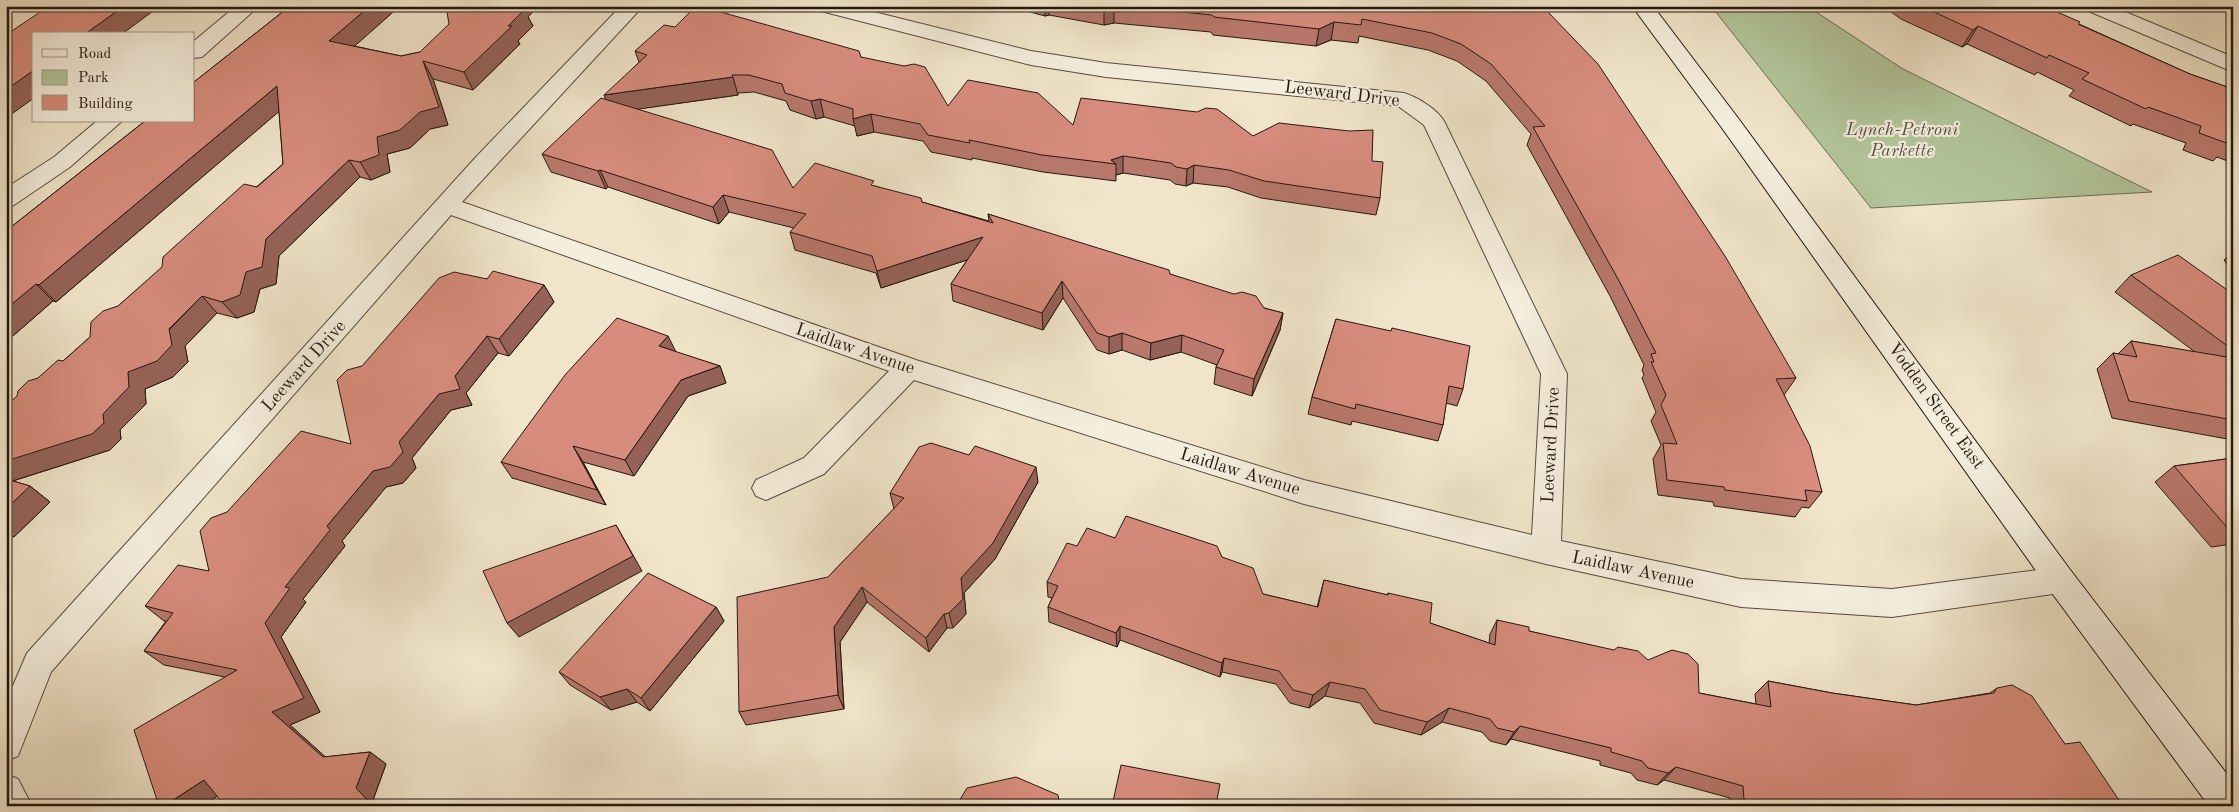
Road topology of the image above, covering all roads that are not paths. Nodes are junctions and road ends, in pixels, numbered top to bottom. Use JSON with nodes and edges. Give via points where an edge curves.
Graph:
{"nodes":[{"id":1,"x":249,"y":6,"type":"edge"},
{"id":2,"x":633,"y":6,"type":"edge"},
{"id":3,"x":824,"y":6,"type":"edge"},
{"id":4,"x":1642,"y":6,"type":"edge"},
{"id":5,"x":2093,"y":6,"type":"edge"},
{"id":6,"x":195,"y":51,"type":"edge"},
{"id":7,"x":2233,"y":65,"type":"edge"},
{"id":8,"x":110,"y":122,"type":"edge"},
{"id":9,"x":6,"y":199,"type":"edge"},
{"id":10,"x":447,"y":206,"type":"junction"},
{"id":11,"x":909,"y":368,"type":"junction"},
{"id":12,"x":766,"y":488,"type":"dead end"},
{"id":13,"x":1546,"y":551,"type":"junction"},
{"id":14,"x":2060,"y":580,"type":"junction"},
{"id":15,"x":6,"y":745,"type":"edge"},
{"id":16,"x":6,"y":791,"type":"edge"},
{"id":17,"x":15,"y":806,"type":"edge"},
{"id":18,"x":2230,"y":806,"type":"edge"}],
"edges":[{"from":1,"to":6,"type":"street"},
{"from":2,"to":10,"type":"street","name":"Leeward Drive","via":[[484,162]]},
{"from":3,"to":13,"type":"street","name":"Leeward Drive","via":[[1030,58],[1106,70],[1404,100],[1434,122],[1554,374]]},
{"from":4,"to":14,"type":"street","name":"Vodden Street East","via":[[1736,130]]},
{"from":5,"to":7,"type":"street"},
{"from":8,"to":9,"type":"street","via":[[62,162]]},
{"from":10,"to":11,"type":"street","name":"Laidlaw Avenue"},
{"from":10,"to":15,"type":"street","name":"Leeward Drive","via":[[38,663]]},
{"from":11,"to":12,"type":"street","via":[[814,466]]},
{"from":11,"to":13,"type":"street","name":"Laidlaw Avenue","via":[[1304,492]]},
{"from":13,"to":14,"type":"street","name":"Laidlaw Avenue","via":[[1741,593],[1892,604]]},
{"from":14,"to":18,"type":"street","name":"Vodden Street East"},
{"from":16,"to":17,"type":"street"}]}
